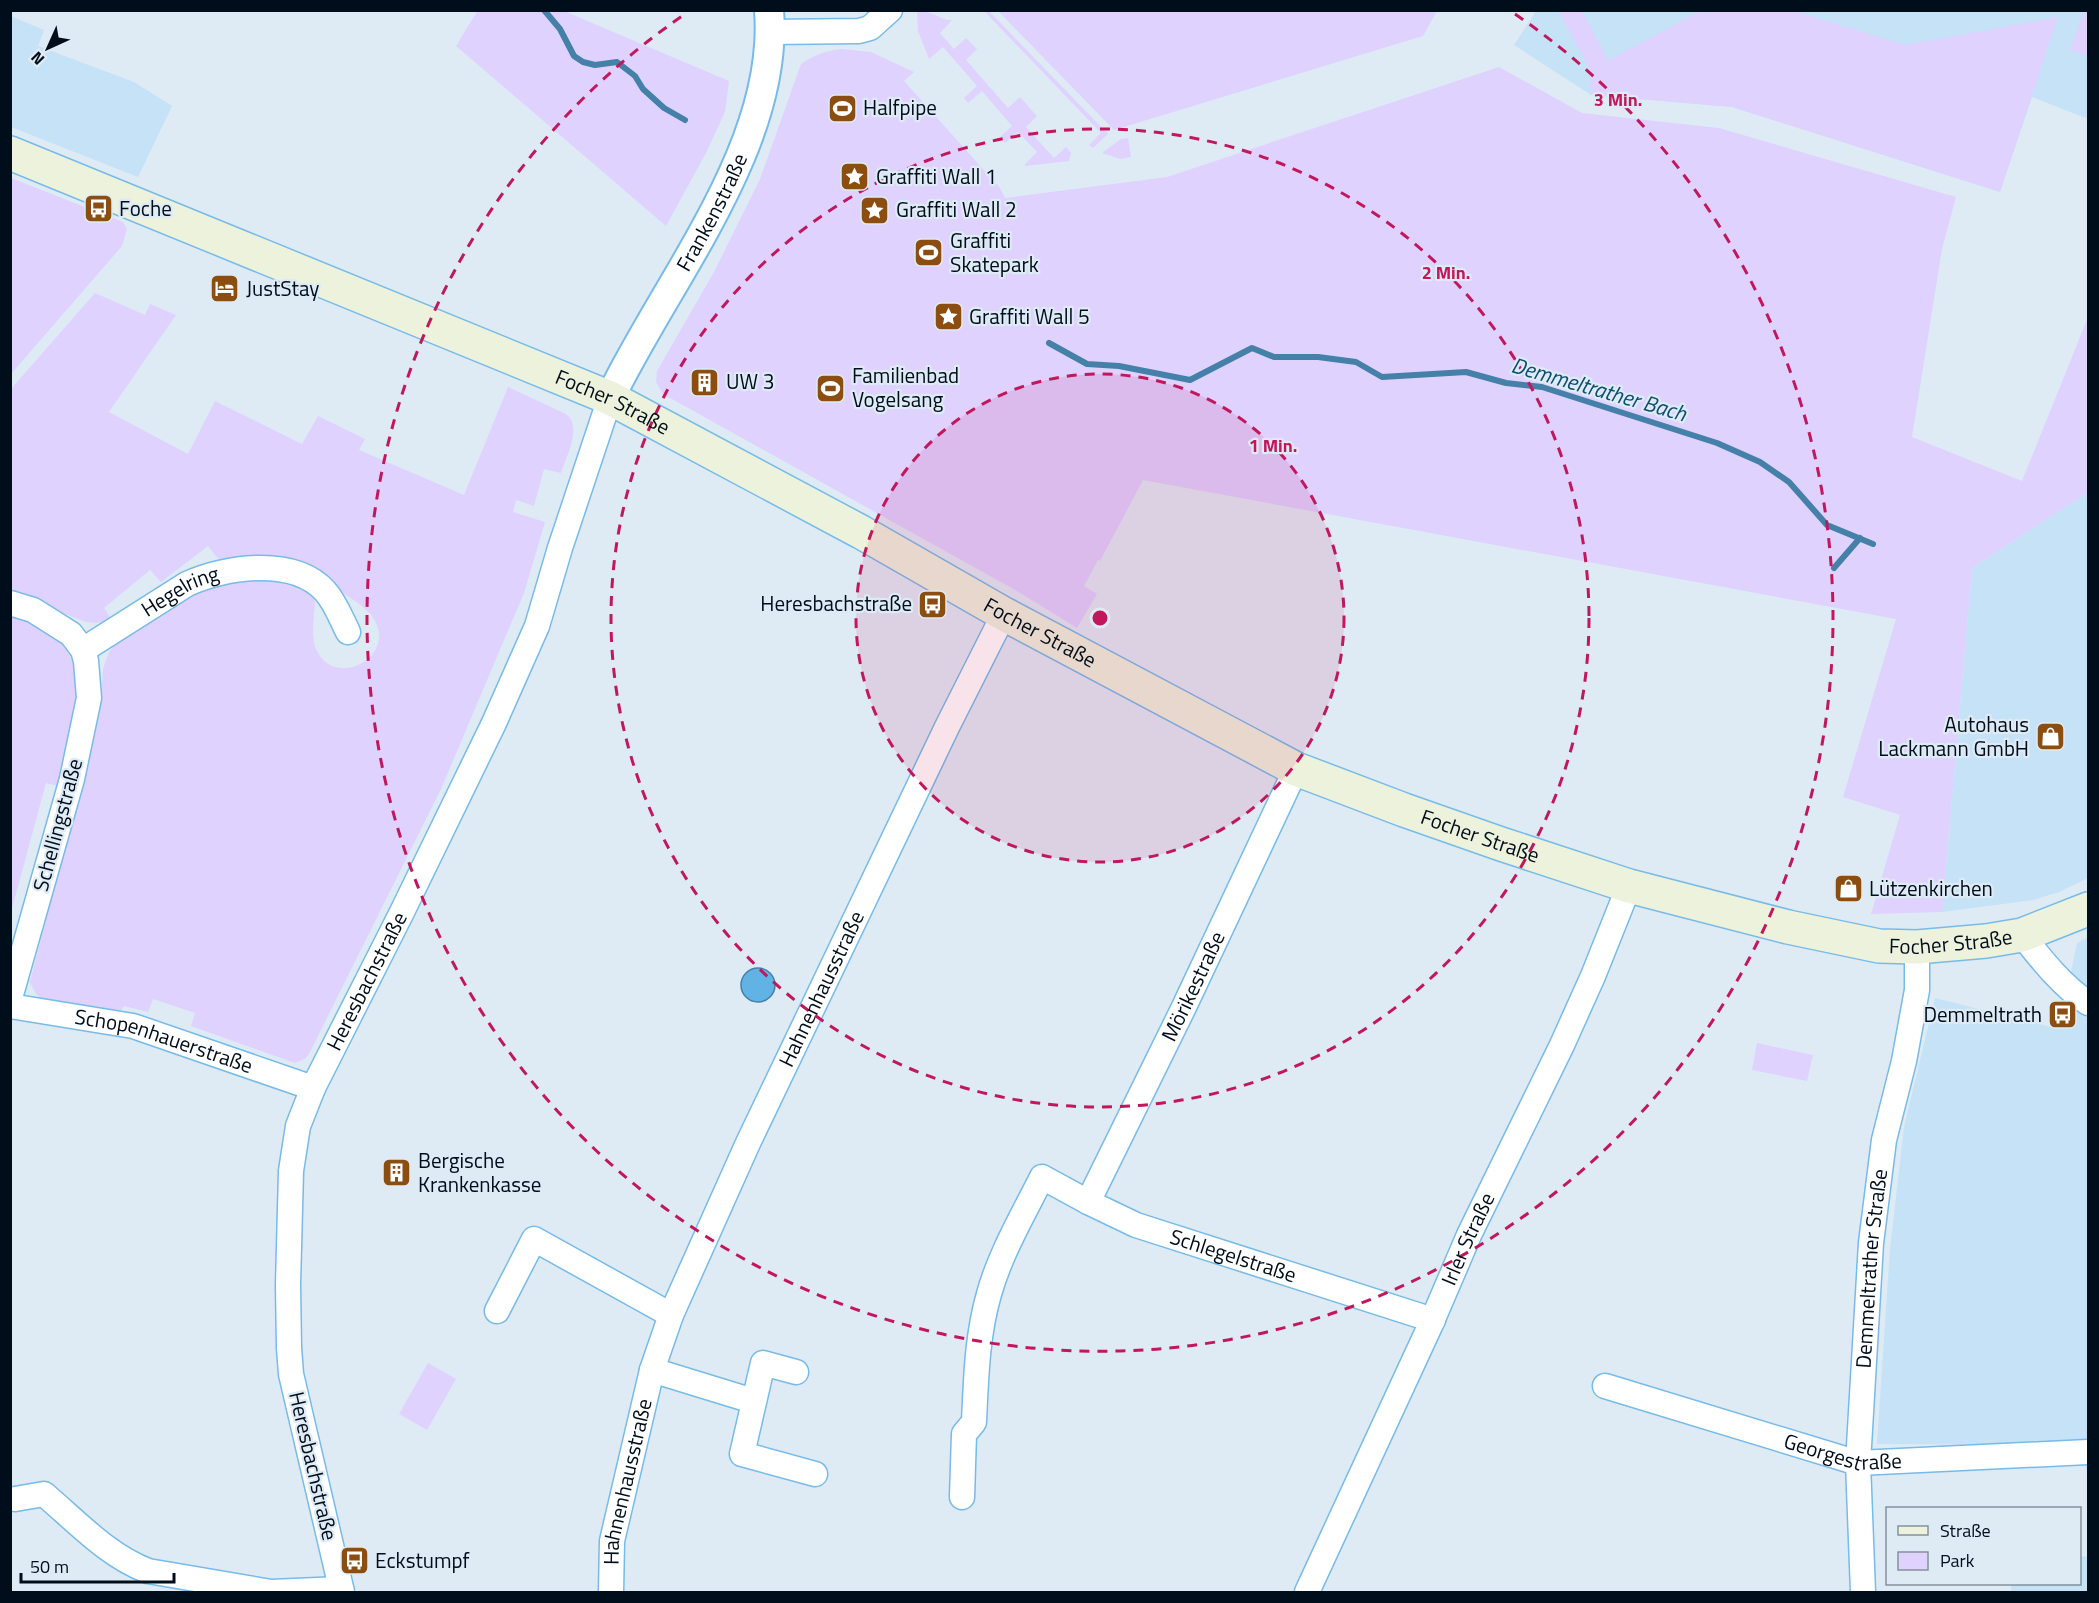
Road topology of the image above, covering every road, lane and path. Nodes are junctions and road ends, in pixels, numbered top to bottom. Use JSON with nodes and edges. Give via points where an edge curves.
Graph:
{"nodes":[{"id":1,"x":890,"y":10,"type":"edge"},
{"id":2,"x":770,"y":21,"type":"edge"},
{"id":3,"x":10,"y":153,"type":"edge"},
{"id":4,"x":609,"y":398,"type":"junction"},
{"id":5,"x":10,"y":603,"type":"edge"},
{"id":6,"x":1004,"y":614,"type":"junction"},
{"id":7,"x":348,"y":632,"type":"dead end"},
{"id":8,"x":83,"y":650,"type":"junction"},
{"id":9,"x":1296,"y":769,"type":"junction"},
{"id":10,"x":1629,"y":886,"type":"junction"},
{"id":11,"x":2088,"y":909,"type":"edge"},
{"id":12,"x":2022,"y":935,"type":"junction"},
{"id":13,"x":1917,"y":947,"type":"junction"},
{"id":14,"x":10,"y":998,"type":"edge"},
{"id":15,"x":2088,"y":1003,"type":"edge"},
{"id":16,"x":10,"y":1006,"type":"edge"},
{"id":17,"x":313,"y":1088,"type":"junction"},
{"id":18,"x":1088,"y":1202,"type":"junction"},
{"id":19,"x":497,"y":1311,"type":"dead end"},
{"id":20,"x":671,"y":1315,"type":"junction"},
{"id":21,"x":1433,"y":1320,"type":"junction"},
{"id":22,"x":652,"y":1371,"type":"junction"},
{"id":23,"x":795,"y":1372,"type":"dead end"},
{"id":24,"x":1605,"y":1386,"type":"dead end"},
{"id":25,"x":753,"y":1401,"type":"junction"},
{"id":26,"x":2088,"y":1452,"type":"edge"},
{"id":27,"x":1858,"y":1463,"type":"junction"},
{"id":28,"x":815,"y":1474,"type":"dead end"},
{"id":29,"x":962,"y":1497,"type":"dead end"},
{"id":30,"x":15,"y":1499,"type":"dead end"},
{"id":31,"x":342,"y":1591,"type":"edge"},
{"id":32,"x":611,"y":1593,"type":"edge"},
{"id":33,"x":1307,"y":1593,"type":"edge"},
{"id":34,"x":1863,"y":1593,"type":"edge"}],
"edges":[{"from":1,"to":2,"type":"street","via":[[870,28],[859,31]]},
{"from":2,"to":4,"type":"street","name":"Frankenstraße","via":[[768,61],[738,162]]},
{"from":3,"to":4,"type":"main road","name":"Focher Straße"},
{"from":4,"to":6,"type":"main road","name":"Focher Straße","via":[[861,532]]},
{"from":4,"to":17,"type":"street","name":"Heresbachstraße","via":[[537,626],[494,723]]},
{"from":5,"to":8,"type":"street","via":[[33,610],[60,626]]},
{"from":6,"to":9,"type":"main road","name":"Focher Straße"},
{"from":6,"to":20,"type":"street","name":"Hahnenhausstraße","via":[[748,1143]]},
{"from":7,"to":8,"type":"street","name":"Hegelring","via":[[324,591],[314,583],[276,570],[242,569],[204,576],[187,584]]},
{"from":8,"to":14,"type":"street","name":"Schellingstraße","via":[[89,699],[82,733],[63,815]]},
{"from":9,"to":10,"type":"main road","name":"Focher Straße"},
{"from":9,"to":18,"type":"street","name":"Mörikestraße"},
{"from":10,"to":13,"type":"main road","name":"Focher Straße","via":[[1788,927],[1879,946]]},
{"from":10,"to":21,"type":"street","name":"Irler Straße","via":[[1566,1035],[1469,1235]]},
{"from":11,"to":12,"type":"main road"},
{"from":12,"to":13,"type":"main road","name":"Focher Straße"},
{"from":12,"to":15,"type":"street","name":"Focher Straße"},
{"from":13,"to":27,"type":"street","name":"Demmeltrather Straße","via":[[1917,990],[1884,1140],[1871,1243]]},
{"from":16,"to":17,"type":"street","name":"Schopenhauerstraße","via":[[133,1026]]},
{"from":17,"to":31,"type":"street","name":"Heresbachstraße","via":[[291,1156],[289,1348],[291,1374]]},
{"from":18,"to":21,"type":"street","name":"Schlegelstraße","via":[[1136,1225]]},
{"from":18,"to":29,"type":"street","name":"Schlegelstraße","via":[[1042,1177],[1008,1246],[989,1293],[982,1324],[974,1422],[964,1434]]},
{"from":19,"to":20,"type":"street","via":[[534,1239]]},
{"from":20,"to":22,"type":"street","name":"Hahnenhausstraße"},
{"from":21,"to":33,"type":"street","name":"Irler Straße"},
{"from":22,"to":25,"type":"street","name":"Hahnenhausstraße"},
{"from":22,"to":32,"type":"street","name":"Hahnenhausstraße","via":[[612,1541]]},
{"from":23,"to":25,"type":"street","via":[[764,1363]]},
{"from":24,"to":27,"type":"street","name":"Georgestraße"},
{"from":25,"to":28,"type":"street","via":[[742,1454]]},
{"from":26,"to":27,"type":"street","name":"Georgestraße"},
{"from":27,"to":34,"type":"street","name":"Demmeltrather Straße"},
{"from":30,"to":31,"type":"street","via":[[44,1494],[104,1545],[131,1564],[148,1570],[272,1592]]}]}
